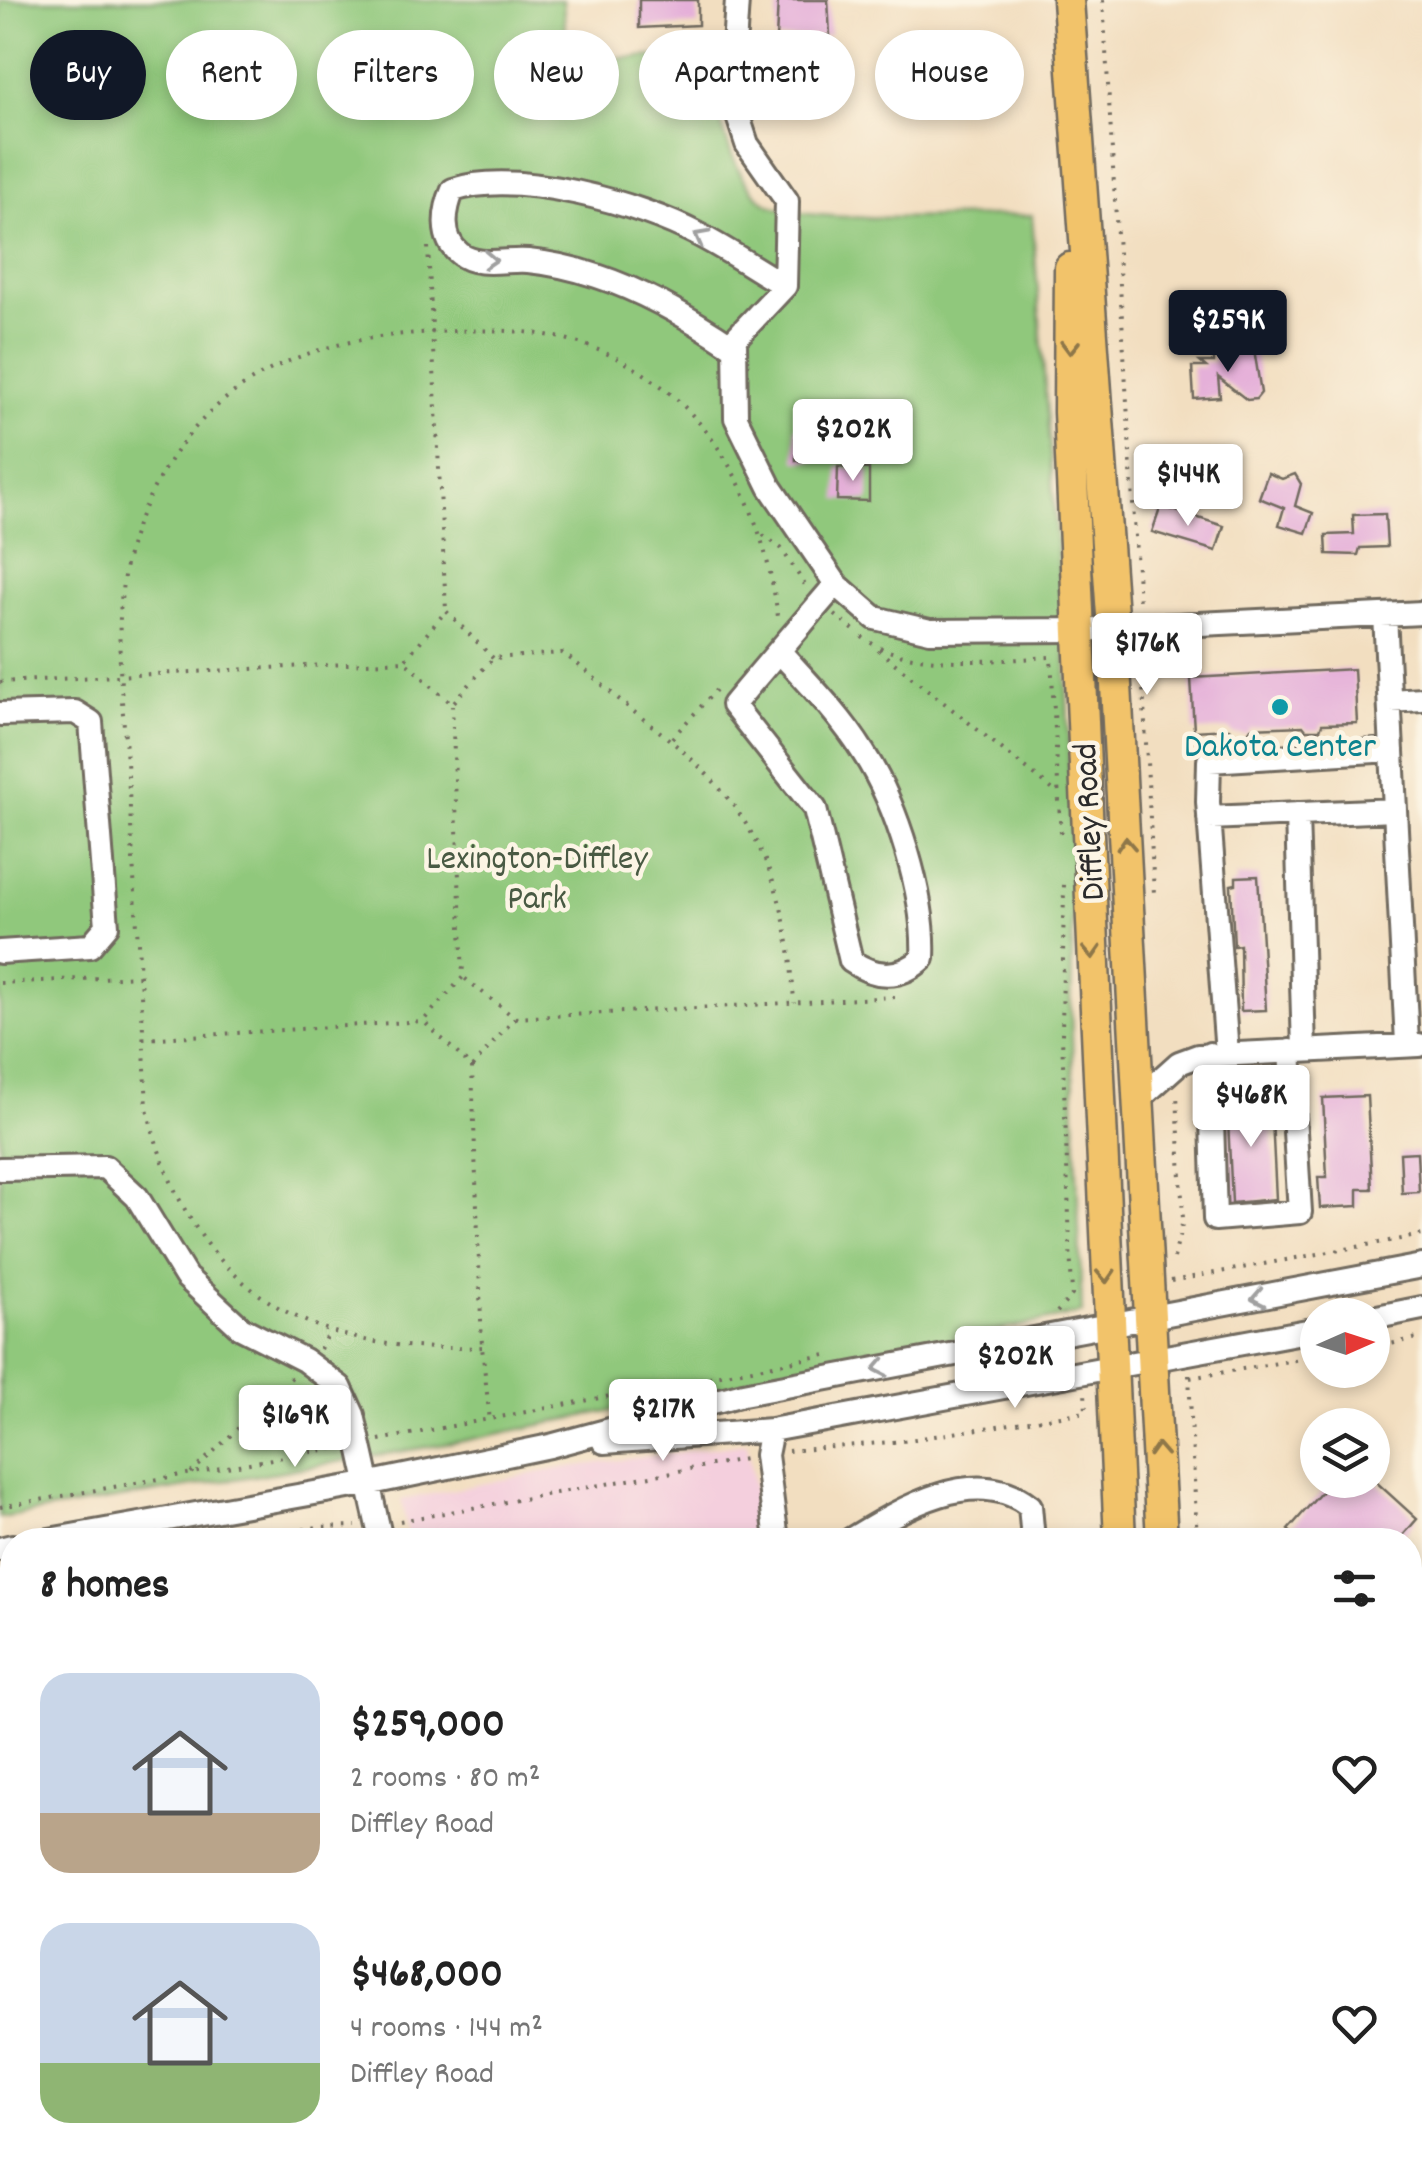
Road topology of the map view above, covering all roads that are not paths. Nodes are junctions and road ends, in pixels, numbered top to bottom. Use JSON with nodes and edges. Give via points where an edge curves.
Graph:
{"nodes":[{"id":1,"x":737,"y":0,"type":"edge"},
{"id":2,"x":1068,"y":0,"type":"edge"},
{"id":3,"x":1072,"y":40,"type":"junction"},
{"id":4,"x":785,"y":286,"type":"junction"},
{"id":5,"x":735,"y":348,"type":"junction"},
{"id":6,"x":836,"y":584,"type":"junction"},
{"id":7,"x":1422,"y":613,"type":"edge"},
{"id":8,"x":1385,"y":615,"type":"junction"},
{"id":9,"x":1127,"y":628,"type":"junction"},
{"id":10,"x":1078,"y":630,"type":"junction"},
{"id":11,"x":779,"y":651,"type":"junction"},
{"id":12,"x":1422,"y":699,"type":"edge"},
{"id":13,"x":1390,"y":701,"type":"junction"},
{"id":14,"x":0,"y":714,"type":"edge"},
{"id":15,"x":1392,"y":750,"type":"junction"},
{"id":16,"x":1396,"y":810,"type":"junction"},
{"id":17,"x":1297,"y":814,"type":"junction"},
{"id":18,"x":1209,"y":818,"type":"junction"},
{"id":19,"x":1411,"y":909,"type":"edge"},
{"id":20,"x":0,"y":952,"type":"edge"},
{"id":21,"x":1413,"y":974,"type":"edge"},
{"id":22,"x":1414,"y":1044,"type":"edge"},
{"id":23,"x":1297,"y":1050,"type":"junction"},
{"id":24,"x":1218,"y":1054,"type":"junction"},
{"id":25,"x":1141,"y":1097,"type":"junction"},
{"id":26,"x":0,"y":1169,"type":"edge"},
{"id":27,"x":1422,"y":1266,"type":"edge"},
{"id":28,"x":1422,"y":1308,"type":"edge"},
{"id":29,"x":1390,"y":1314,"type":"edge"},
{"id":30,"x":1164,"y":1316,"type":"junction"},
{"id":31,"x":1109,"y":1325,"type":"junction"},
{"id":32,"x":1300,"y":1334,"type":"edge"},
{"id":33,"x":1175,"y":1365,"type":"junction"},
{"id":34,"x":1111,"y":1368,"type":"junction"},
{"id":35,"x":771,"y":1430,"type":"junction"},
{"id":36,"x":550,"y":1446,"type":"junction"},
{"id":37,"x":371,"y":1483,"type":"junction"},
{"id":38,"x":117,"y":1528,"type":"edge"},
{"id":39,"x":379,"y":1528,"type":"edge"},
{"id":40,"x":775,"y":1528,"type":"edge"},
{"id":41,"x":870,"y":1528,"type":"edge"},
{"id":42,"x":1032,"y":1528,"type":"edge"},
{"id":43,"x":1119,"y":1528,"type":"edge"},
{"id":44,"x":1163,"y":1528,"type":"edge"}],
"edges":[{"from":1,"to":4,"type":"street","via":[[730,95],[747,144],[787,200]]},
{"from":2,"to":3,"type":"main road","name":"Diffley Road"},
{"from":3,"to":9,"type":"main road","name":"Diffley Road"},
{"from":3,"to":10,"type":"main road","name":"Diffley Road","one_way":true,"via":[[1069,412]]},
{"from":4,"to":5,"type":"street","via":[[735,339]]},
{"from":4,"to":5,"type":"street","one_way":true,"via":[[696,233],[617,203],[480,181],[453,190],[446,224],[452,248],[464,258],[530,261],[597,276],[689,317]]},
{"from":5,"to":6,"type":"street","via":[[736,418],[770,487]]},
{"from":6,"to":10,"type":"street","via":[[874,618],[930,631]]},
{"from":6,"to":11,"type":"street"},
{"from":7,"to":8,"type":"street"},
{"from":8,"to":9,"type":"street"},
{"from":8,"to":13,"type":"street"},
{"from":9,"to":10,"type":"street"},
{"from":25,"to":9,"type":"main road","name":"Diffley Road","one_way":true},
{"from":10,"to":31,"type":"main road","name":"Diffley Road","one_way":true},
{"from":11,"to":11,"type":"street","via":[[734,705],[815,809],[852,960],[865,970],[910,970],[923,958],[914,875],[864,753]]},
{"from":12,"to":13,"type":"street"},
{"from":13,"to":15,"type":"street"},
{"from":14,"to":20,"type":"street","via":[[75,712],[92,722],[107,926],[90,946]]},
{"from":15,"to":16,"type":"street"},
{"from":15,"to":18,"type":"street","via":[[1210,761]]},
{"from":16,"to":17,"type":"street"},
{"from":16,"to":19,"type":"street"},
{"from":17,"to":18,"type":"street"},
{"from":17,"to":23,"type":"street"},
{"from":18,"to":24,"type":"street"},
{"from":19,"to":21,"type":"street"},
{"from":21,"to":22,"type":"street"},
{"from":22,"to":23,"type":"street"},
{"from":23,"to":24,"type":"street"},
{"from":23,"to":24,"type":"street","via":[[1300,1212],[1215,1219]]},
{"from":24,"to":25,"type":"street","via":[[1178,1063]]},
{"from":25,"to":30,"type":"main road","name":"Diffley Road"},
{"from":26,"to":37,"type":"street","via":[[106,1167],[137,1198],[186,1277],[241,1328],[340,1387]]},
{"from":27,"to":30,"type":"street","one_way":true},
{"from":28,"to":29,"type":"street"},
{"from":30,"to":31,"type":"street"},
{"from":30,"to":33,"type":"main road","name":"Diffley Road"},
{"from":31,"to":34,"type":"main road","name":"Diffley Road"},
{"from":31,"to":36,"type":"street","one_way":true,"via":[[744,1394]]},
{"from":32,"to":33,"type":"street"},
{"from":33,"to":34,"type":"street"},
{"from":44,"to":33,"type":"main road","name":"Diffley Road","one_way":true},
{"from":34,"to":35,"type":"street"},
{"from":34,"to":43,"type":"main road","name":"Diffley Road"},
{"from":35,"to":36,"type":"street"},
{"from":35,"to":40,"type":"street","via":[[766,1455]]},
{"from":36,"to":37,"type":"street"},
{"from":37,"to":38,"type":"street"},
{"from":37,"to":39,"type":"street"},
{"from":41,"to":42,"type":"street","via":[[906,1506],[968,1489],[1009,1490],[1030,1506]]}]}
